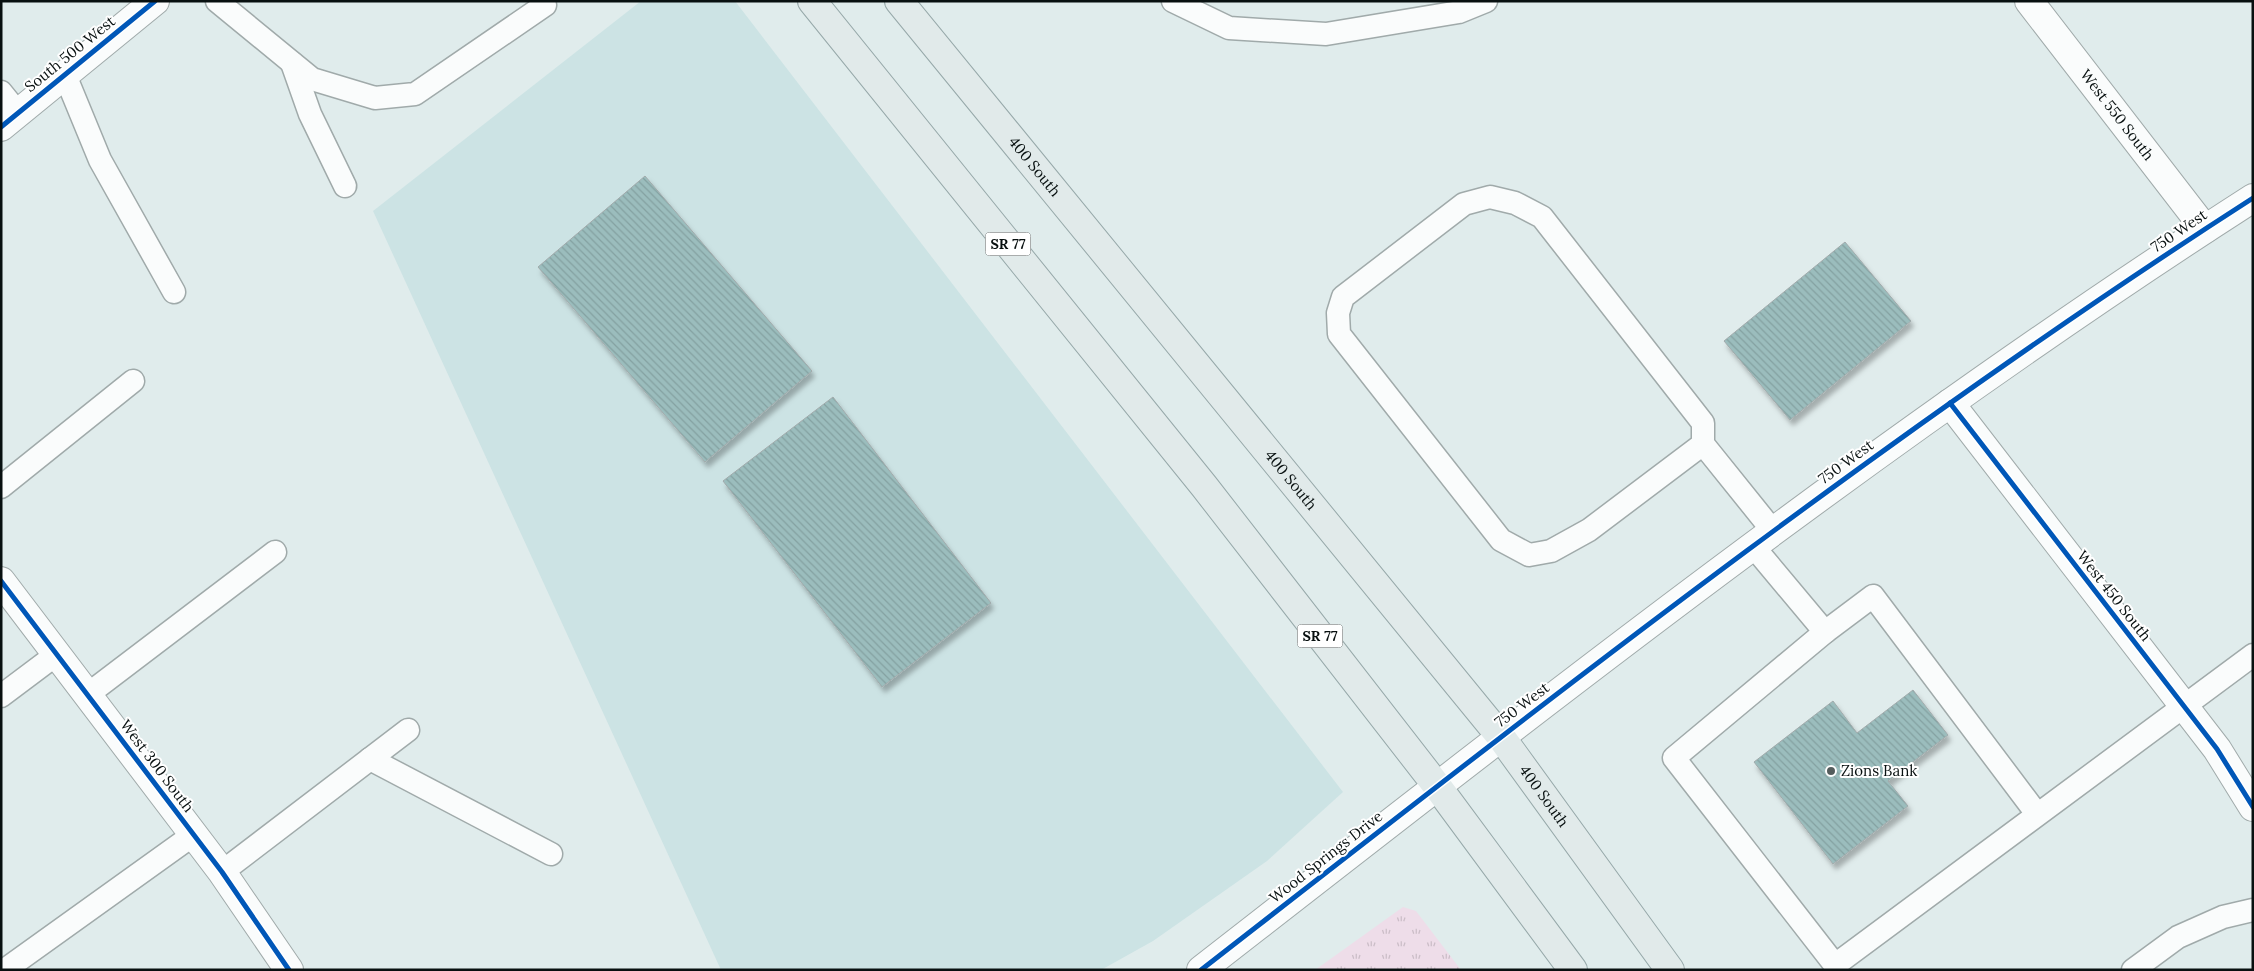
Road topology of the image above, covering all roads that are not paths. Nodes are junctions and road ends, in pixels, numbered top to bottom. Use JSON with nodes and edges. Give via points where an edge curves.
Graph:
{"nodes":[{"id":1,"x":155,"y":1,"type":"edge"},
{"id":2,"x":217,"y":1,"type":"edge"},
{"id":3,"x":812,"y":1,"type":"edge"},
{"id":4,"x":899,"y":1,"type":"edge"},
{"id":5,"x":1173,"y":1,"type":"edge"},
{"id":6,"x":1486,"y":1,"type":"edge"},
{"id":7,"x":2029,"y":1,"type":"edge"},
{"id":8,"x":545,"y":5,"type":"dead end"},
{"id":9,"x":292,"y":63,"type":"junction"},
{"id":10,"x":65,"y":75,"type":"junction"},
{"id":11,"x":1,"y":92,"type":"edge"},
{"id":12,"x":10,"y":120,"type":"edge"},
{"id":13,"x":345,"y":186,"type":"dead end"},
{"id":14,"x":2253,"y":198,"type":"edge"},
{"id":15,"x":2204,"y":229,"type":"junction"},
{"id":16,"x":174,"y":292,"type":"dead end"},
{"id":17,"x":133,"y":381,"type":"dead end"},
{"id":18,"x":1950,"y":403,"type":"junction"},
{"id":19,"x":1703,"y":444,"type":"junction"},
{"id":20,"x":1,"y":487,"type":"edge"},
{"id":21,"x":1763,"y":539,"type":"junction"},
{"id":22,"x":275,"y":552,"type":"dead end"},
{"id":23,"x":1,"y":581,"type":"edge"},
{"id":24,"x":1825,"y":632,"type":"junction"},
{"id":25,"x":57,"y":654,"type":"junction"},
{"id":26,"x":2253,"y":655,"type":"edge"},
{"id":27,"x":87,"y":695,"type":"junction"},
{"id":28,"x":1,"y":696,"type":"edge"},
{"id":29,"x":2182,"y":705,"type":"junction"},
{"id":30,"x":408,"y":730,"type":"dead end"},
{"id":31,"x":1501,"y":737,"type":"junction"},
{"id":32,"x":370,"y":759,"type":"junction"},
{"id":33,"x":1467,"y":764,"type":"joint"},
{"id":34,"x":1437,"y":786,"type":"junction"},
{"id":35,"x":2253,"y":807,"type":"edge"},
{"id":36,"x":2037,"y":814,"type":"junction"},
{"id":37,"x":193,"y":835,"type":"junction"},
{"id":38,"x":551,"y":854,"type":"dead end"},
{"id":39,"x":222,"y":872,"type":"junction"},
{"id":40,"x":2253,"y":910,"type":"edge"},
{"id":41,"x":9,"y":967,"type":"dead end"},
{"id":42,"x":289,"y":970,"type":"edge"},
{"id":43,"x":1201,"y":970,"type":"edge"},
{"id":44,"x":1573,"y":970,"type":"edge"},
{"id":45,"x":1670,"y":970,"type":"edge"},
{"id":46,"x":2133,"y":970,"type":"edge"}],
"edges":[{"from":1,"to":10,"type":"street","name":"South 500 West"},
{"from":2,"to":9,"type":"lane"},
{"from":3,"to":34,"type":"main road","number":"SR 77","via":[[1204,486]]},
{"from":4,"to":31,"type":"main road","name":"400 South"},
{"from":5,"to":6,"type":"lane","via":[[1229,28],[1326,34],[1459,12]]},
{"from":7,"to":15,"type":"street","name":"West 550 South"},
{"from":8,"to":9,"type":"lane","via":[[415,94],[375,98],[312,79]]},
{"from":9,"to":13,"type":"lane","via":[[310,114]]},
{"from":10,"to":12,"type":"street","name":"South 500 West"},
{"from":10,"to":16,"type":"lane","via":[[100,160]]},
{"from":11,"to":12,"type":"lane"},
{"from":14,"to":15,"type":"street","name":"750 West"},
{"from":15,"to":18,"type":"street","name":"750 West"},
{"from":17,"to":20,"type":"lane"},
{"from":18,"to":21,"type":"street","name":"750 West"},
{"from":18,"to":29,"type":"street","name":"West 450 South"},
{"from":19,"to":19,"type":"lane","via":[[1703,423],[1542,217],[1516,203],[1490,197],[1464,204],[1343,297],[1338,313],[1339,334],[1501,540],[1529,555],[1551,551],[1589,530]]},
{"from":19,"to":21,"type":"lane"},
{"from":21,"to":24,"type":"lane"},
{"from":21,"to":31,"type":"street","name":"750 West"},
{"from":22,"to":27,"type":"lane"},
{"from":23,"to":25,"type":"street","name":"West 300 South"},
{"from":24,"to":36,"type":"lane","via":[[1873,596]]},
{"from":24,"to":36,"type":"lane","via":[[1674,758],[1835,965]]},
{"from":25,"to":27,"type":"street","name":"West 300 South"},
{"from":25,"to":28,"type":"lane"},
{"from":26,"to":29,"type":"lane"},
{"from":27,"to":37,"type":"street","name":"West 300 South"},
{"from":29,"to":35,"type":"street","name":"West 450 South","via":[[2217,749]]},
{"from":29,"to":36,"type":"lane"},
{"from":30,"to":32,"type":"lane"},
{"from":31,"to":33,"type":"street","name":"750 West"},
{"from":31,"to":45,"type":"main road","name":"400 South"},
{"from":32,"to":38,"type":"lane"},
{"from":32,"to":39,"type":"lane"},
{"from":33,"to":34,"type":"street","name":"Wood Springs Drive"},
{"from":34,"to":43,"type":"street","name":"Wood Springs Drive"},
{"from":34,"to":44,"type":"main road","number":"SR 77"},
{"from":37,"to":39,"type":"street","name":"West 300 South"},
{"from":37,"to":41,"type":"lane"},
{"from":39,"to":42,"type":"street","name":"West 300 South"},
{"from":40,"to":46,"type":"lane","via":[[2223,917],[2178,937]]}]}
